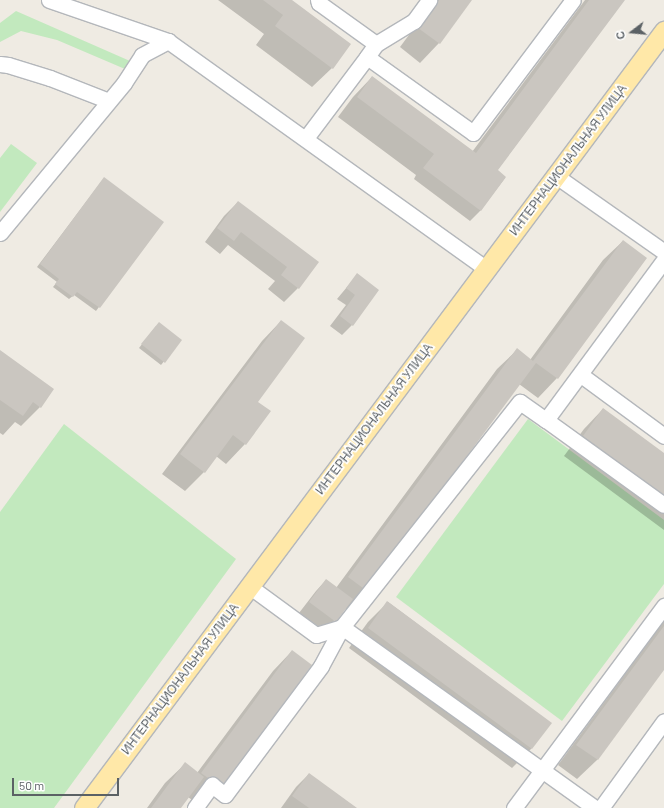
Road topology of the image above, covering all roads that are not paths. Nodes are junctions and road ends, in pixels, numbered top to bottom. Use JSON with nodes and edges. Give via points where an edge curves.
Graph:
{"nodes":[{"id":1,"x":49,"y":0,"type":"edge"},
{"id":2,"x":429,"y":0,"type":"edge"},
{"id":3,"x":573,"y":0,"type":"edge"},
{"id":4,"x":319,"y":1,"type":"edge"},
{"id":5,"x":664,"y":31,"type":"edge"},
{"id":6,"x":168,"y":41,"type":"junction"},
{"id":7,"x":376,"y":44,"type":"junction"},
{"id":8,"x":367,"y":57,"type":"junction"},
{"id":9,"x":0,"y":64,"type":"edge"},
{"id":10,"x":109,"y":101,"type":"junction"},
{"id":11,"x":306,"y":138,"type":"junction"},
{"id":12,"x":556,"y":176,"type":"junction"},
{"id":13,"x":0,"y":233,"type":"edge"},
{"id":14,"x":664,"y":252,"type":"edge"},
{"id":15,"x":664,"y":260,"type":"edge"},
{"id":16,"x":487,"y":269,"type":"junction"},
{"id":17,"x":581,"y":375,"type":"junction"},
{"id":18,"x":546,"y":420,"type":"junction"},
{"id":19,"x":664,"y":436,"type":"edge"},
{"id":20,"x":664,"y":505,"type":"edge"},
{"id":21,"x":249,"y":586,"type":"junction"},
{"id":22,"x":664,"y":606,"type":"edge"},
{"id":23,"x":342,"y":627,"type":"junction"},
{"id":24,"x":664,"y":721,"type":"edge"},
{"id":25,"x":542,"y":770,"type":"junction"},
{"id":26,"x":521,"y":806,"type":"edge"},
{"id":27,"x":604,"y":806,"type":"edge"},
{"id":28,"x":84,"y":808,"type":"edge"},
{"id":29,"x":195,"y":808,"type":"edge"}],
"edges":[{"from":1,"to":6,"type":"street"},
{"from":2,"to":7,"type":"street","via":[[414,21]]},
{"from":3,"to":8,"type":"street","via":[[473,133]]},
{"from":4,"to":7,"type":"street"},
{"from":5,"to":12,"type":"main road","name":"ИНТЕРНАЦИОНАЛЬНАЯ УЛИЦА"},
{"from":6,"to":10,"type":"street","via":[[142,55]]},
{"from":6,"to":11,"type":"street"},
{"from":7,"to":8,"type":"street"},
{"from":8,"to":11,"type":"street"},
{"from":9,"to":10,"type":"street","via":[[50,78]]},
{"from":10,"to":13,"type":"street"},
{"from":11,"to":16,"type":"street"},
{"from":12,"to":14,"type":"street"},
{"from":12,"to":16,"type":"main road","name":"ИНТЕРНАЦИОНАЛЬНАЯ УЛИЦА"},
{"from":15,"to":17,"type":"street"},
{"from":16,"to":21,"type":"main road","name":"ИНТЕРНАЦИОНАЛЬНАЯ УЛИЦА"},
{"from":17,"to":18,"type":"street"},
{"from":17,"to":19,"type":"street"},
{"from":18,"to":20,"type":"street"},
{"from":18,"to":23,"type":"street","via":[[520,402]]},
{"from":21,"to":23,"type":"street","via":[[316,636]]},
{"from":21,"to":28,"type":"main road","name":"ИНТЕРНАЦИОНАЛЬНАЯ УЛИЦА"},
{"from":22,"to":25,"type":"street"},
{"from":23,"to":25,"type":"street"},
{"from":23,"to":29,"type":"street","via":[[321,666],[225,795],[212,785]]},
{"from":24,"to":27,"type":"street"},
{"from":25,"to":26,"type":"street"},
{"from":25,"to":27,"type":"street"}]}
